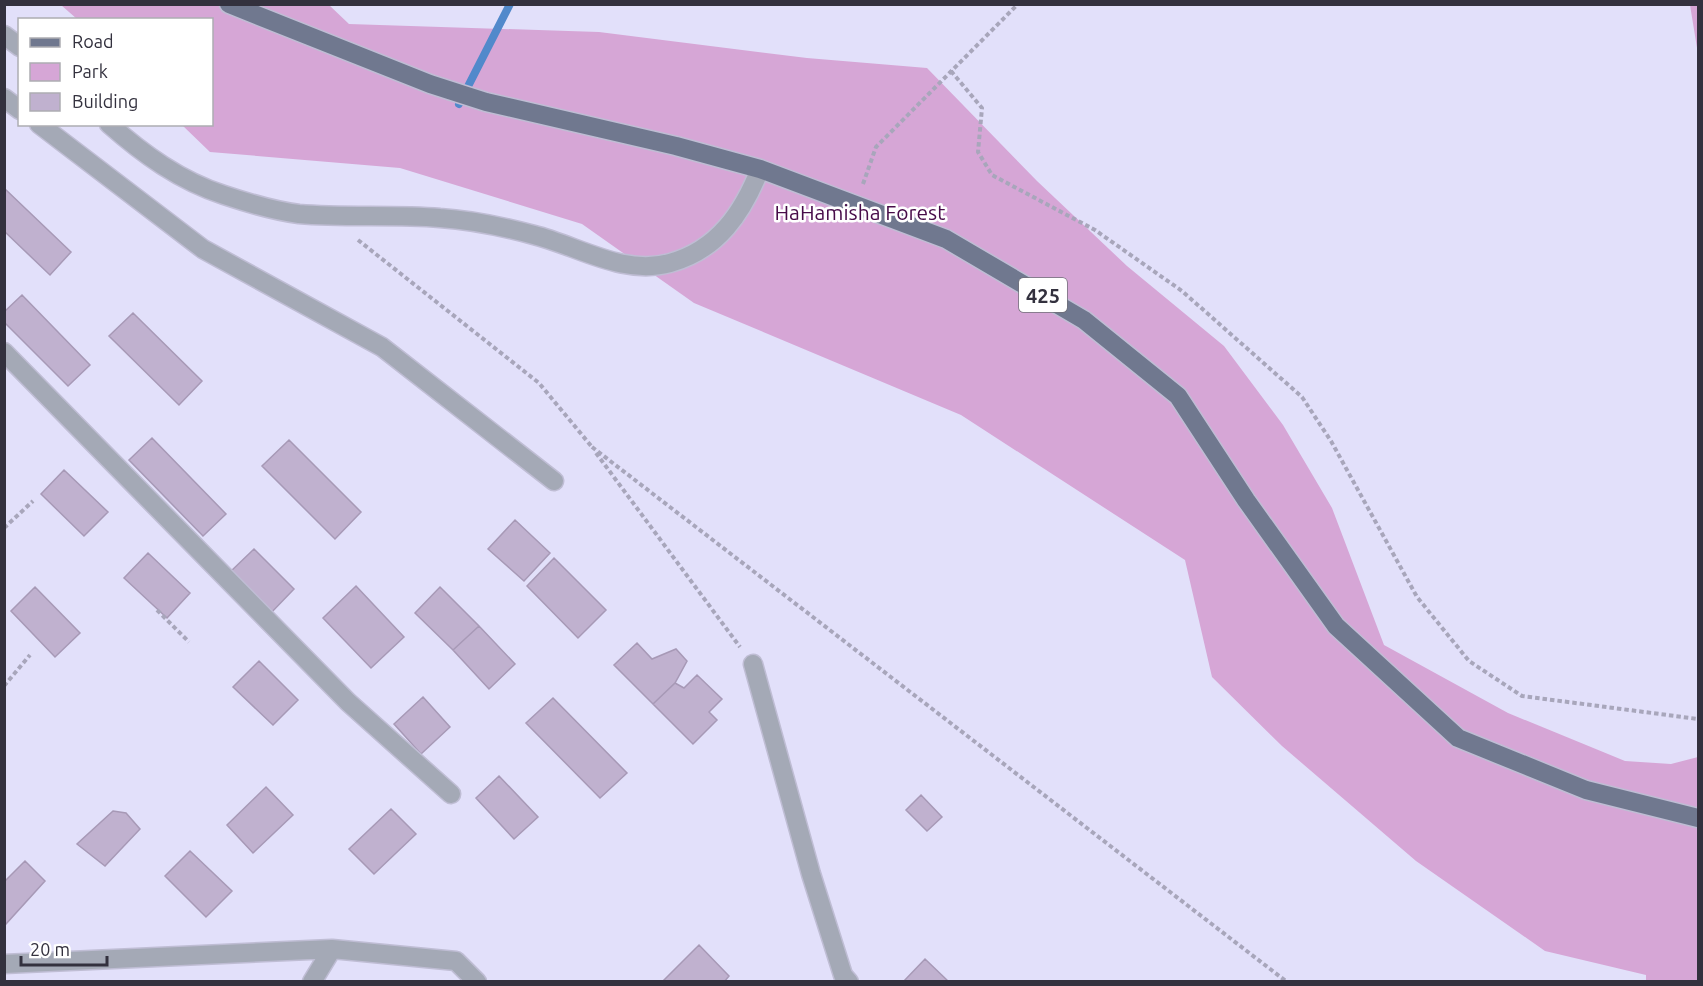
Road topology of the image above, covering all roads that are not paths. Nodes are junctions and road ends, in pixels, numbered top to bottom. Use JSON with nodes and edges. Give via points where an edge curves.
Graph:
{"nodes":[{"id":1,"x":229,"y":4,"type":"edge"},
{"id":2,"x":4,"y":34,"type":"edge"},
{"id":3,"x":18,"y":45,"type":"edge"},
{"id":4,"x":4,"y":98,"type":"edge"},
{"id":5,"x":18,"y":108,"type":"edge"},
{"id":6,"x":42,"y":126,"type":"edge"},
{"id":7,"x":111,"y":126,"type":"edge"},
{"id":8,"x":760,"y":169,"type":"junction"},
{"id":9,"x":4,"y":352,"type":"edge"},
{"id":10,"x":554,"y":481,"type":"dead end"},
{"id":11,"x":753,"y":664,"type":"road end"},
{"id":12,"x":451,"y":794,"type":"dead end"},
{"id":13,"x":1698,"y":818,"type":"edge"},
{"id":14,"x":332,"y":949,"type":"junction"},
{"id":15,"x":4,"y":964,"type":"edge"},
{"id":16,"x":312,"y":981,"type":"edge"},
{"id":17,"x":477,"y":981,"type":"edge"},
{"id":18,"x":849,"y":981,"type":"edge"}],
"edges":[{"from":1,"to":8,"type":"main road","number":"425","via":[[366,61],[486,102]]},
{"from":2,"to":3,"type":"street"},
{"from":4,"to":5,"type":"street"},
{"from":6,"to":10,"type":"street","via":[[203,249],[382,347]]},
{"from":7,"to":8,"type":"street","via":[[153,160],[223,195],[298,214],[453,219],[537,235],[628,265],[669,264],[699,251],[735,219]]},
{"from":8,"to":13,"type":"main road","number":"425","via":[[946,239],[1084,320],[1178,396],[1336,626],[1458,738],[1586,790]]},
{"from":9,"to":12,"type":"street","via":[[348,702]]},
{"from":11,"to":18,"type":"street","via":[[811,874],[843,975]]},
{"from":14,"to":15,"type":"street"},
{"from":14,"to":16,"type":"street"},
{"from":14,"to":17,"type":"street","via":[[456,961]]}]}
